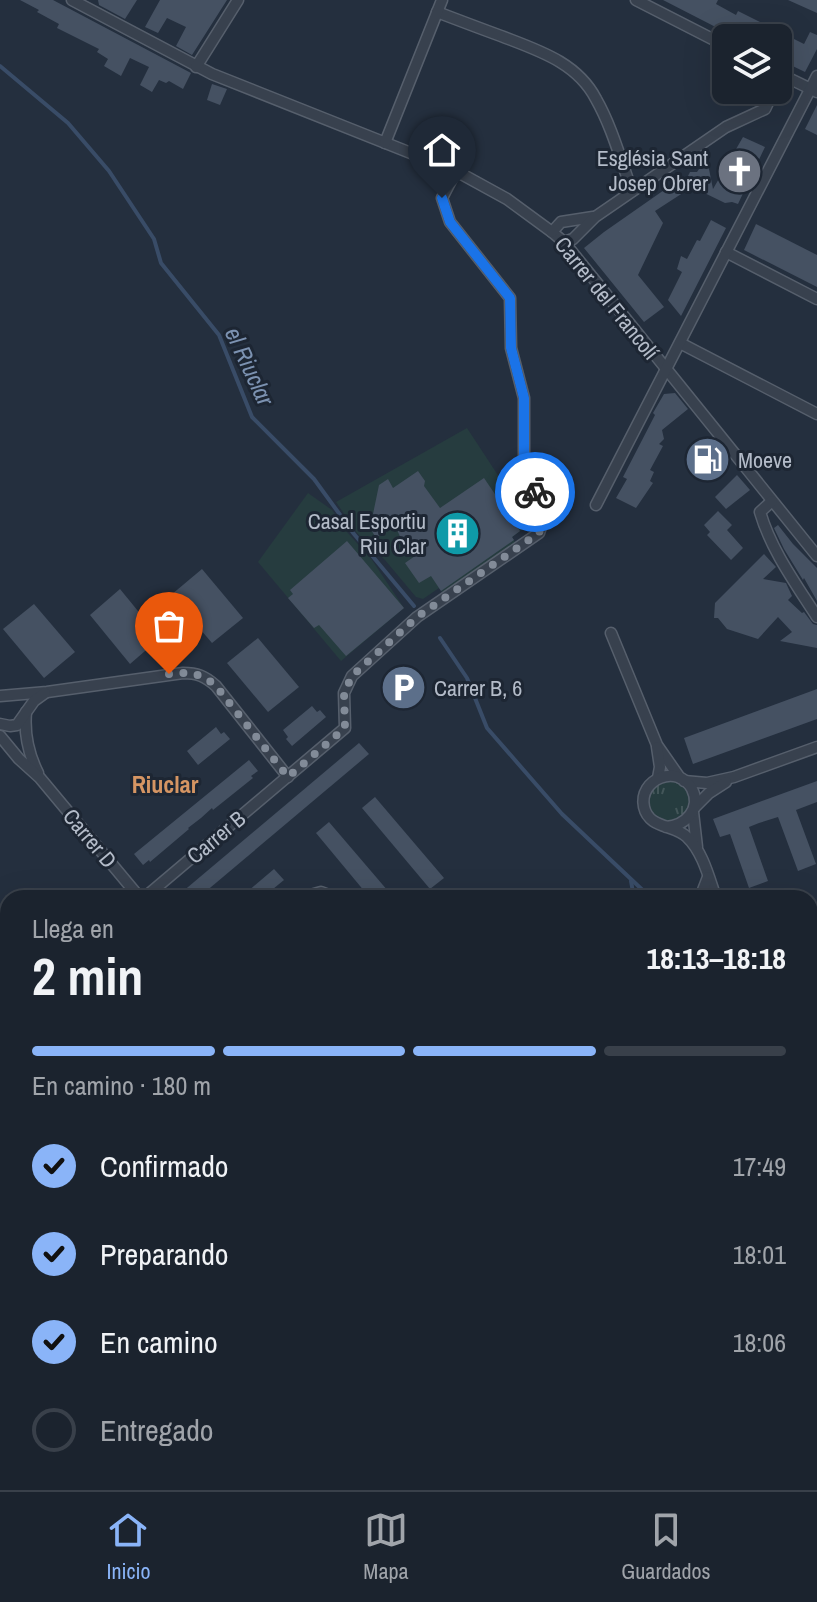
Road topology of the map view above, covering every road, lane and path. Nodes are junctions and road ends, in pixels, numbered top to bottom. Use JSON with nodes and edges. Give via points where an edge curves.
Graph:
{"nodes":[{"id":1,"x":238,"y":0,"type":"edge"},
{"id":2,"x":442,"y":0,"type":"edge"},
{"id":3,"x":636,"y":0,"type":"edge"},
{"id":4,"x":79,"y":2,"type":"edge"},
{"id":5,"x":657,"y":5,"type":"edge"},
{"id":6,"x":437,"y":12,"type":"junction"},
{"id":7,"x":712,"y":38,"type":"edge"},
{"id":8,"x":196,"y":67,"type":"junction"},
{"id":9,"x":817,"y":76,"type":"edge"},
{"id":10,"x":792,"y":81,"type":"edge"},
{"id":11,"x":814,"y":90,"type":"edge"},
{"id":12,"x":767,"y":104,"type":"edge"},
{"id":13,"x":385,"y":143,"type":"junction"},
{"id":14,"x":456,"y":171,"type":"junction"},
{"id":15,"x":632,"y":191,"type":"junction"},
{"id":16,"x":595,"y":217,"type":"junction"},
{"id":17,"x":552,"y":232,"type":"junction"},
{"id":18,"x":564,"y":242,"type":"junction"},
{"id":19,"x":726,"y":252,"type":"junction"},
{"id":20,"x":817,"y":299,"type":"edge"},
{"id":21,"x":680,"y":343,"type":"junction"},
{"id":22,"x":666,"y":370,"type":"junction"},
{"id":23,"x":817,"y":414,"type":"edge"},
{"id":24,"x":772,"y":501,"type":"junction"},
{"id":25,"x":596,"y":505,"type":"dead end"},
{"id":26,"x":817,"y":556,"type":"edge"},
{"id":27,"x":817,"y":617,"type":"edge"},
{"id":28,"x":611,"y":633,"type":"dead end"},
{"id":29,"x":47,"y":692,"type":"junction"},
{"id":30,"x":0,"y":696,"type":"edge"},
{"id":31,"x":26,"y":712,"type":"junction"},
{"id":32,"x":0,"y":724,"type":"edge"},
{"id":33,"x":0,"y":736,"type":"edge"},
{"id":34,"x":657,"y":745,"type":"junction"},
{"id":35,"x":817,"y":747,"type":"edge"},
{"id":36,"x":288,"y":777,"type":"junction"},
{"id":37,"x":734,"y":777,"type":"junction"},
{"id":38,"x":40,"y":778,"type":"junction"},
{"id":39,"x":658,"y":778,"type":"junction"},
{"id":40,"x":682,"y":779,"type":"junction"},
{"id":41,"x":694,"y":809,"type":"junction"},
{"id":42,"x":666,"y":827,"type":"junction"},
{"id":43,"x":697,"y":849,"type":"junction"},
{"id":44,"x":708,"y":877,"type":"junction"},
{"id":45,"x":135,"y":890,"type":"edge"},
{"id":46,"x":152,"y":890,"type":"edge"},
{"id":47,"x":703,"y":890,"type":"edge"},
{"id":48,"x":713,"y":890,"type":"edge"}],
"edges":[{"from":1,"to":8,"type":"street"},
{"from":2,"to":6,"type":"street"},
{"from":3,"to":5,"type":"street"},
{"from":4,"to":8,"type":"street","name":"Carrer del Francolí"},
{"from":5,"to":7,"type":"street"},
{"from":6,"to":13,"type":"street"},
{"from":6,"to":15,"type":"street","via":[[543,52],[582,79],[603,114]]},
{"from":8,"to":13,"type":"street","name":"Carrer del Francolí"},
{"from":9,"to":11,"type":"street"},
{"from":10,"to":11,"type":"street"},
{"from":11,"to":19,"type":"street"},
{"from":12,"to":15,"type":"street"},
{"from":13,"to":14,"type":"street","name":"Carrer del Francolí"},
{"from":14,"to":17,"type":"street","name":"Carrer del Francolí"},
{"from":14,"to":36,"type":"street","name":"Carrer B","via":[[442,198],[450,222],[510,298],[511,348],[524,398],[524,460],[544,518],[539,533],[417,617],[352,676],[344,693],[345,728]]},
{"from":15,"to":16,"type":"street"},
{"from":16,"to":17,"type":"street","via":[[561,222]]},
{"from":16,"to":18,"type":"street"},
{"from":17,"to":18,"type":"street","name":"Carrer del Francolí"},
{"from":18,"to":22,"type":"street","name":"Carrer del Francolí"},
{"from":19,"to":20,"type":"street"},
{"from":19,"to":21,"type":"street"},
{"from":21,"to":22,"type":"street"},
{"from":21,"to":23,"type":"street"},
{"from":22,"to":24,"type":"street","name":"Carrer del Francolí"},
{"from":22,"to":25,"type":"street"},
{"from":24,"to":26,"type":"street","name":"Carrer del Francolí"},
{"from":24,"to":27,"type":"street","via":[[760,512],[765,530]]},
{"from":28,"to":34,"type":"street"},
{"from":29,"to":30,"type":"street"},
{"from":29,"to":31,"type":"street"},
{"from":29,"to":36,"type":"street","via":[[195,673],[216,686]]},
{"from":30,"to":31,"type":"street"},
{"from":31,"to":32,"type":"street","via":[[17,725]]},
{"from":31,"to":38,"type":"street","name":"Carrer D","via":[[25,734]]},
{"from":33,"to":38,"type":"street","name":"Carrer D"},
{"from":34,"to":39,"type":"street"},
{"from":34,"to":40,"type":"street"},
{"from":35,"to":37,"type":"street"},
{"from":36,"to":46,"type":"street","name":"Carrer B"},
{"from":37,"to":40,"type":"street","via":[[707,783]]},
{"from":37,"to":41,"type":"street"},
{"from":38,"to":45,"type":"street","name":"Carrer D"},
{"from":39,"to":40,"type":"street"},
{"from":39,"to":42,"type":"street","via":[[646,790],[644,806],[651,820]]},
{"from":40,"to":41,"type":"street","via":[[695,798]]},
{"from":41,"to":42,"type":"street","via":[[683,823]]},
{"from":41,"to":43,"type":"street"},
{"from":42,"to":43,"type":"street","via":[[682,832]]},
{"from":43,"to":44,"type":"street"},
{"from":44,"to":47,"type":"street"},
{"from":44,"to":48,"type":"street"}]}
